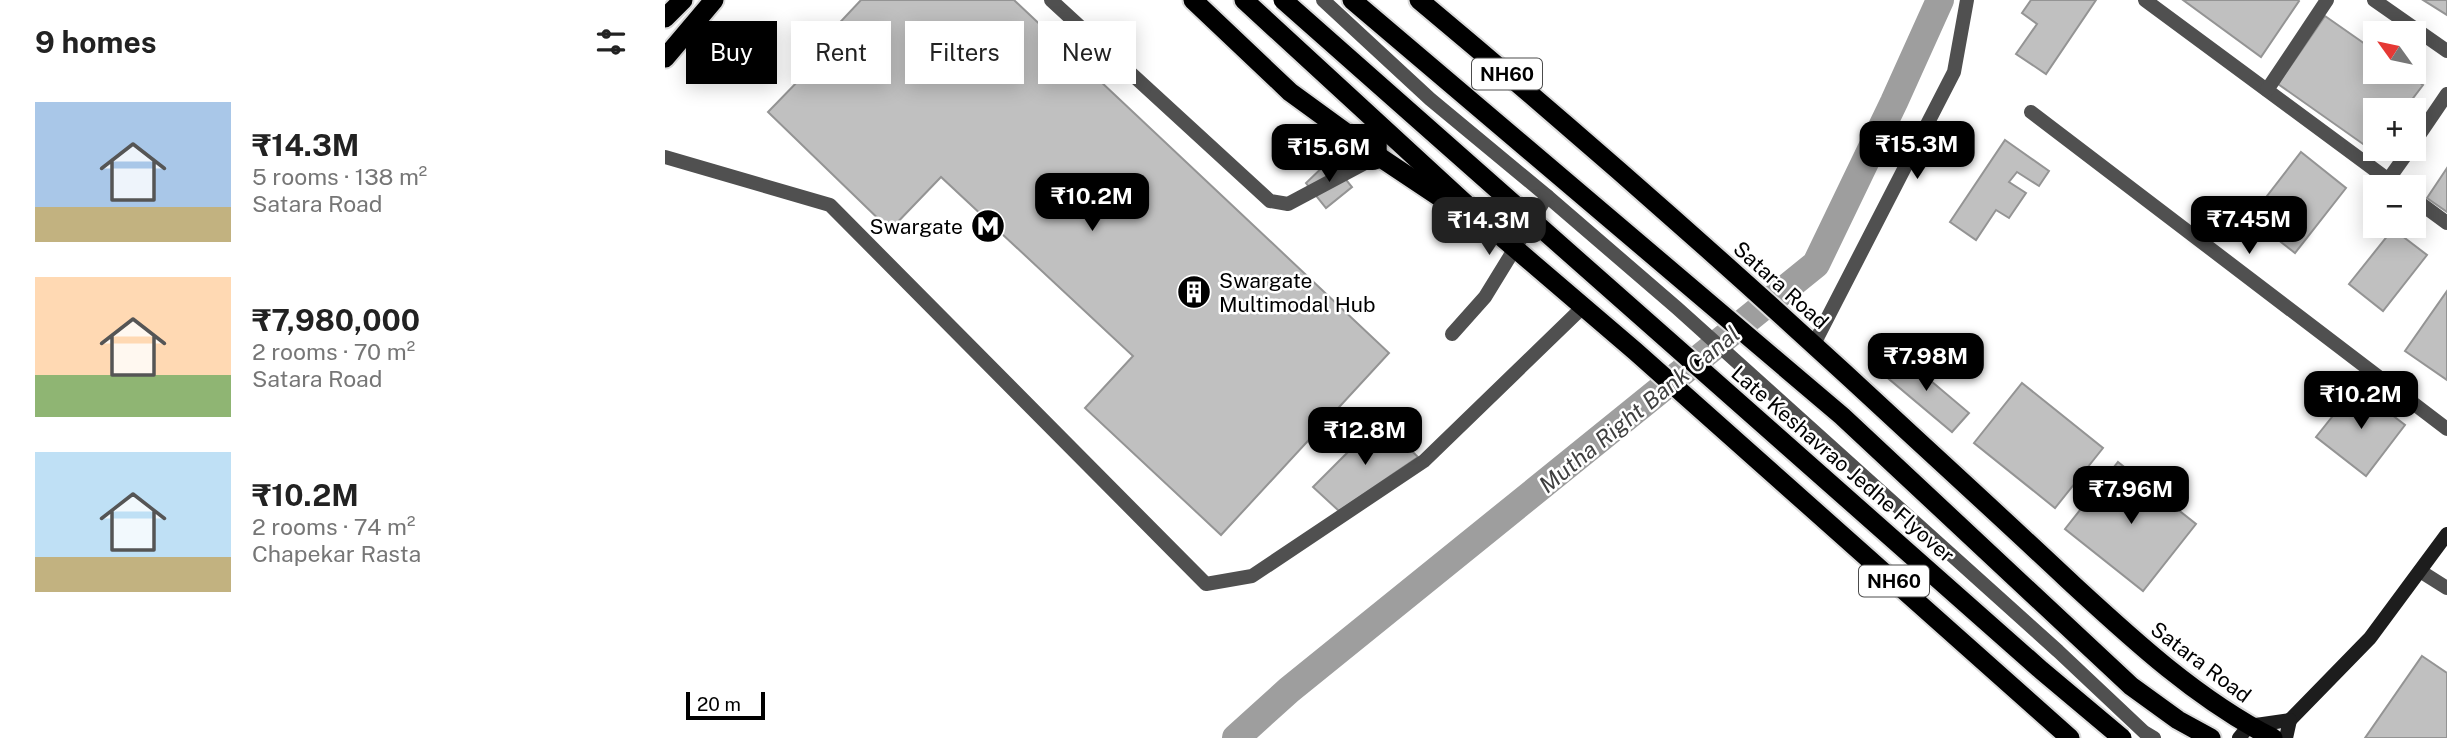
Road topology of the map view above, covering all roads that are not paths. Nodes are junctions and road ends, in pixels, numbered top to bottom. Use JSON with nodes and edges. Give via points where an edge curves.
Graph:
{"nodes":[{"id":1,"x":683,"y":0,"type":"edge"},
{"id":2,"x":714,"y":0,"type":"edge"},
{"id":3,"x":1051,"y":0,"type":"edge"},
{"id":4,"x":1193,"y":0,"type":"edge"},
{"id":5,"x":1244,"y":0,"type":"edge"},
{"id":6,"x":1283,"y":0,"type":"edge"},
{"id":7,"x":1324,"y":0,"type":"edge"},
{"id":8,"x":1352,"y":0,"type":"edge"},
{"id":9,"x":1419,"y":0,"type":"edge"},
{"id":10,"x":1967,"y":0,"type":"edge"},
{"id":11,"x":2145,"y":0,"type":"edge"},
{"id":12,"x":2327,"y":0,"type":"edge"},
{"id":13,"x":2374,"y":0,"type":"edge"},
{"id":14,"x":665,"y":18,"type":"edge"},
{"id":15,"x":2447,"y":51,"type":"edge"},
{"id":16,"x":665,"y":58,"type":"edge"},
{"id":17,"x":2267,"y":90,"type":"junction"},
{"id":18,"x":2447,"y":94,"type":"edge"},
{"id":19,"x":2031,"y":112,"type":"dead end"},
{"id":20,"x":2426,"y":125,"type":"edge"},
{"id":21,"x":665,"y":156,"type":"edge"},
{"id":22,"x":1378,"y":156,"type":"junction"},
{"id":23,"x":2381,"y":175,"type":"edge"},
{"id":24,"x":1547,"y":196,"type":"junction"},
{"id":25,"x":2426,"y":208,"type":"edge"},
{"id":26,"x":2447,"y":223,"type":"edge"},
{"id":27,"x":1509,"y":243,"type":"junction"},
{"id":28,"x":1584,"y":306,"type":"junction"},
{"id":29,"x":1452,"y":334,"type":"dead end"},
{"id":30,"x":1810,"y":340,"type":"junction"},
{"id":31,"x":2447,"y":429,"type":"edge"},
{"id":32,"x":2447,"y":534,"type":"edge"},
{"id":33,"x":2420,"y":571,"type":"junction"},
{"id":34,"x":2447,"y":588,"type":"edge"},
{"id":35,"x":2290,"y":720,"type":"junction"},
{"id":36,"x":2244,"y":732,"type":"edge"},
{"id":37,"x":2070,"y":738,"type":"edge"},
{"id":38,"x":2123,"y":738,"type":"edge"},
{"id":39,"x":2154,"y":738,"type":"edge"},
{"id":40,"x":2211,"y":738,"type":"edge"},
{"id":41,"x":2273,"y":738,"type":"edge"},
{"id":42,"x":2286,"y":738,"type":"edge"}],
"edges":[{"from":1,"to":14,"type":"highway"},
{"from":2,"to":16,"type":"highway"},
{"from":3,"to":22,"type":"street","via":[[1270,201],[1288,204]]},
{"from":4,"to":22,"type":"highway","via":[[1290,92]]},
{"from":5,"to":27,"type":"highway","number":"NH60"},
{"from":6,"to":38,"type":"highway","name":"Late Keshavrao Jedhe Flyover","bridge":true},
{"from":7,"to":24,"type":"street","via":[[1430,99]]},
{"from":8,"to":40,"type":"highway","via":[[1842,416],[2131,687]]},
{"from":9,"to":30,"type":"highway","name":"Satara Road","number":"NH60"},
{"from":10,"to":30,"type":"street","via":[[1954,72]]},
{"from":11,"to":17,"type":"street"},
{"from":12,"to":17,"type":"street"},
{"from":13,"to":15,"type":"street"},
{"from":17,"to":23,"type":"street"},
{"from":18,"to":20,"type":"street"},
{"from":19,"to":31,"type":"street"},
{"from":21,"to":28,"type":"street","via":[[830,205],[1206,584],[1252,576],[1425,461]]},
{"from":22,"to":27,"type":"highway"},
{"from":24,"to":27,"type":"street"},
{"from":24,"to":39,"type":"street"},
{"from":25,"to":26,"type":"street"},
{"from":27,"to":28,"type":"highway","number":"NH60"},
{"from":27,"to":29,"type":"street","via":[[1485,297]]},
{"from":28,"to":37,"type":"highway","number":"NH60"},
{"from":30,"to":36,"type":"highway","name":"Satara Road","number":"NH60","via":[[2135,642],[2213,701]]},
{"from":32,"to":33,"type":"main road"},
{"from":33,"to":34,"type":"street"},
{"from":33,"to":35,"type":"main road","via":[[2370,638]]},
{"from":35,"to":36,"type":"main road"},
{"from":35,"to":42,"type":"main road"},
{"from":36,"to":41,"type":"highway","name":"Satara Road","number":"NH60"}]}
